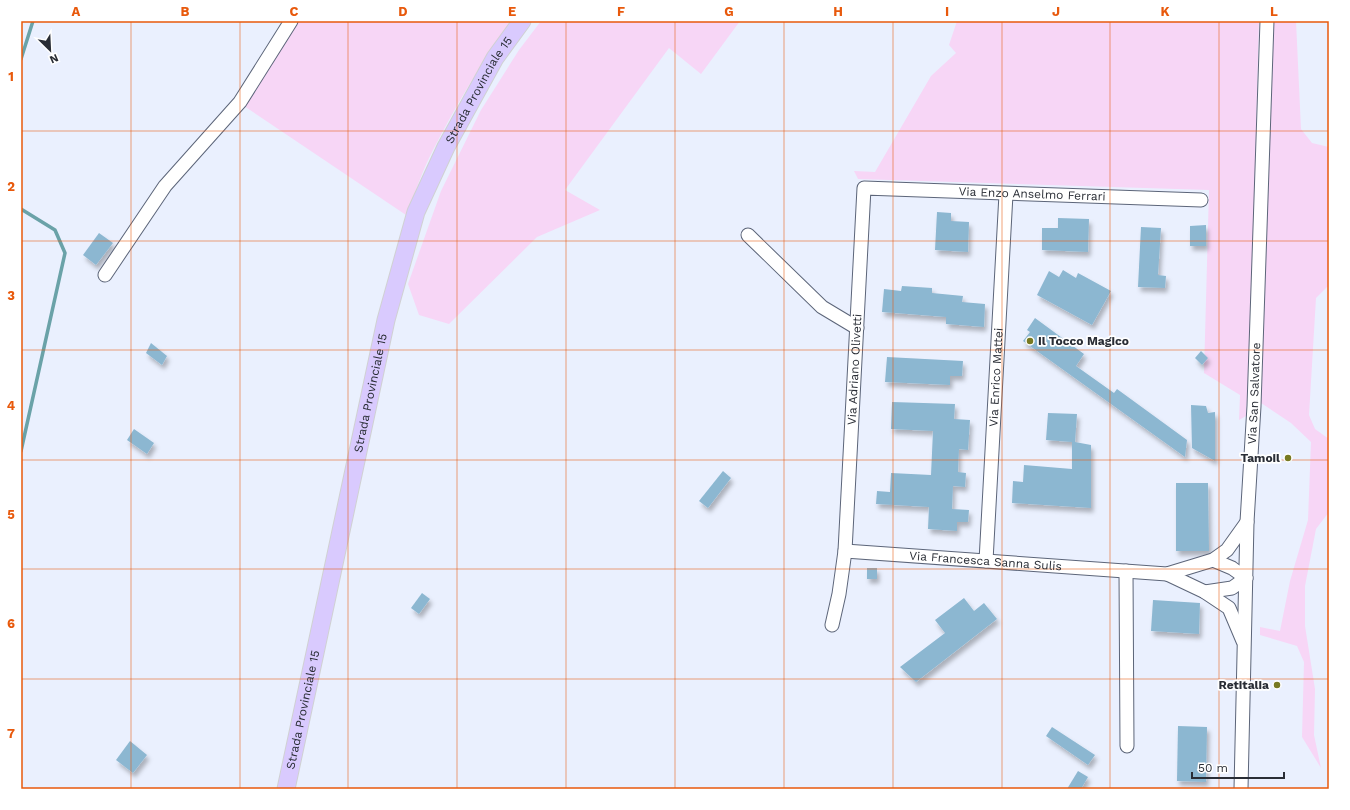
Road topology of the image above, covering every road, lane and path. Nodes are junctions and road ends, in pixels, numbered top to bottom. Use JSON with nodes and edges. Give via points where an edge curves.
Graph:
{"nodes":[{"id":1,"x":291,"y":21,"type":"edge"},
{"id":2,"x":522,"y":21,"type":"edge"},
{"id":3,"x":1267,"y":21,"type":"edge"},
{"id":4,"x":864,"y":188,"type":"joint"},
{"id":5,"x":1006,"y":194,"type":"junction"},
{"id":6,"x":1200,"y":200,"type":"dead end"},
{"id":7,"x":748,"y":235,"type":"dead end"},
{"id":8,"x":105,"y":275,"type":"dead end"},
{"id":9,"x":857,"y":328,"type":"junction"},
{"id":10,"x":1247,"y":522,"type":"junction"},
{"id":11,"x":845,"y":551,"type":"junction"},
{"id":12,"x":1213,"y":560,"type":"junction"},
{"id":13,"x":986,"y":561,"type":"junction"},
{"id":14,"x":1126,"y":571,"type":"junction"},
{"id":15,"x":1167,"y":574,"type":"junction"},
{"id":16,"x":1246,"y":578,"type":"junction"},
{"id":17,"x":1205,"y":592,"type":"junction"},
{"id":18,"x":832,"y":625,"type":"dead end"},
{"id":19,"x":1244,"y":645,"type":"junction"},
{"id":20,"x":1127,"y":746,"type":"dead end"},
{"id":21,"x":286,"y":789,"type":"edge"},
{"id":22,"x":1241,"y":789,"type":"edge"}],
"edges":[{"from":1,"to":8,"type":"street","via":[[240,102],[165,186]]},
{"from":2,"to":21,"type":"main road","name":"Strada Provinciale 15","via":[[495,58],[446,147],[416,212],[386,320]]},
{"from":3,"to":10,"type":"street","name":"Via San Salvatore","via":[[1254,406]]},
{"from":4,"to":5,"type":"street","name":"Via Enzo Anselmo Ferrari"},
{"from":4,"to":9,"type":"street","name":"Via Adriano Olivetti"},
{"from":5,"to":6,"type":"street","name":"Via Enzo Anselmo Ferrari"},
{"from":5,"to":13,"type":"street","name":"Via Enrico Mattei"},
{"from":7,"to":9,"type":"street","via":[[822,307]]},
{"from":9,"to":11,"type":"street","name":"Via Adriano Olivetti"},
{"from":10,"to":12,"type":"street","name":"Via Francesca Sanna Sulis","via":[[1227,550]]},
{"from":10,"to":16,"type":"street","name":"Via San Salvatore"},
{"from":11,"to":13,"type":"street","name":"Via Francesca Sanna Sulis"},
{"from":11,"to":18,"type":"street","name":"Via Adriano Olivetti"},
{"from":12,"to":15,"type":"street","name":"Via Francesca Sanna Sulis"},
{"from":12,"to":16,"type":"street","via":[[1232,568]]},
{"from":13,"to":14,"type":"street","name":"Via Francesca Sanna Sulis"},
{"from":14,"to":15,"type":"street","name":"Via Francesca Sanna Sulis"},
{"from":14,"to":20,"type":"street"},
{"from":15,"to":17,"type":"street","name":"Via Francesca Sanna Sulis"},
{"from":16,"to":17,"type":"street","via":[[1232,588]]},
{"from":16,"to":19,"type":"street","name":"Via San Salvatore"},
{"from":17,"to":19,"type":"street","name":"Via Francesca Sanna Sulis","via":[[1228,608]]},
{"from":19,"to":22,"type":"street","name":"Via San Salvatore"}]}
